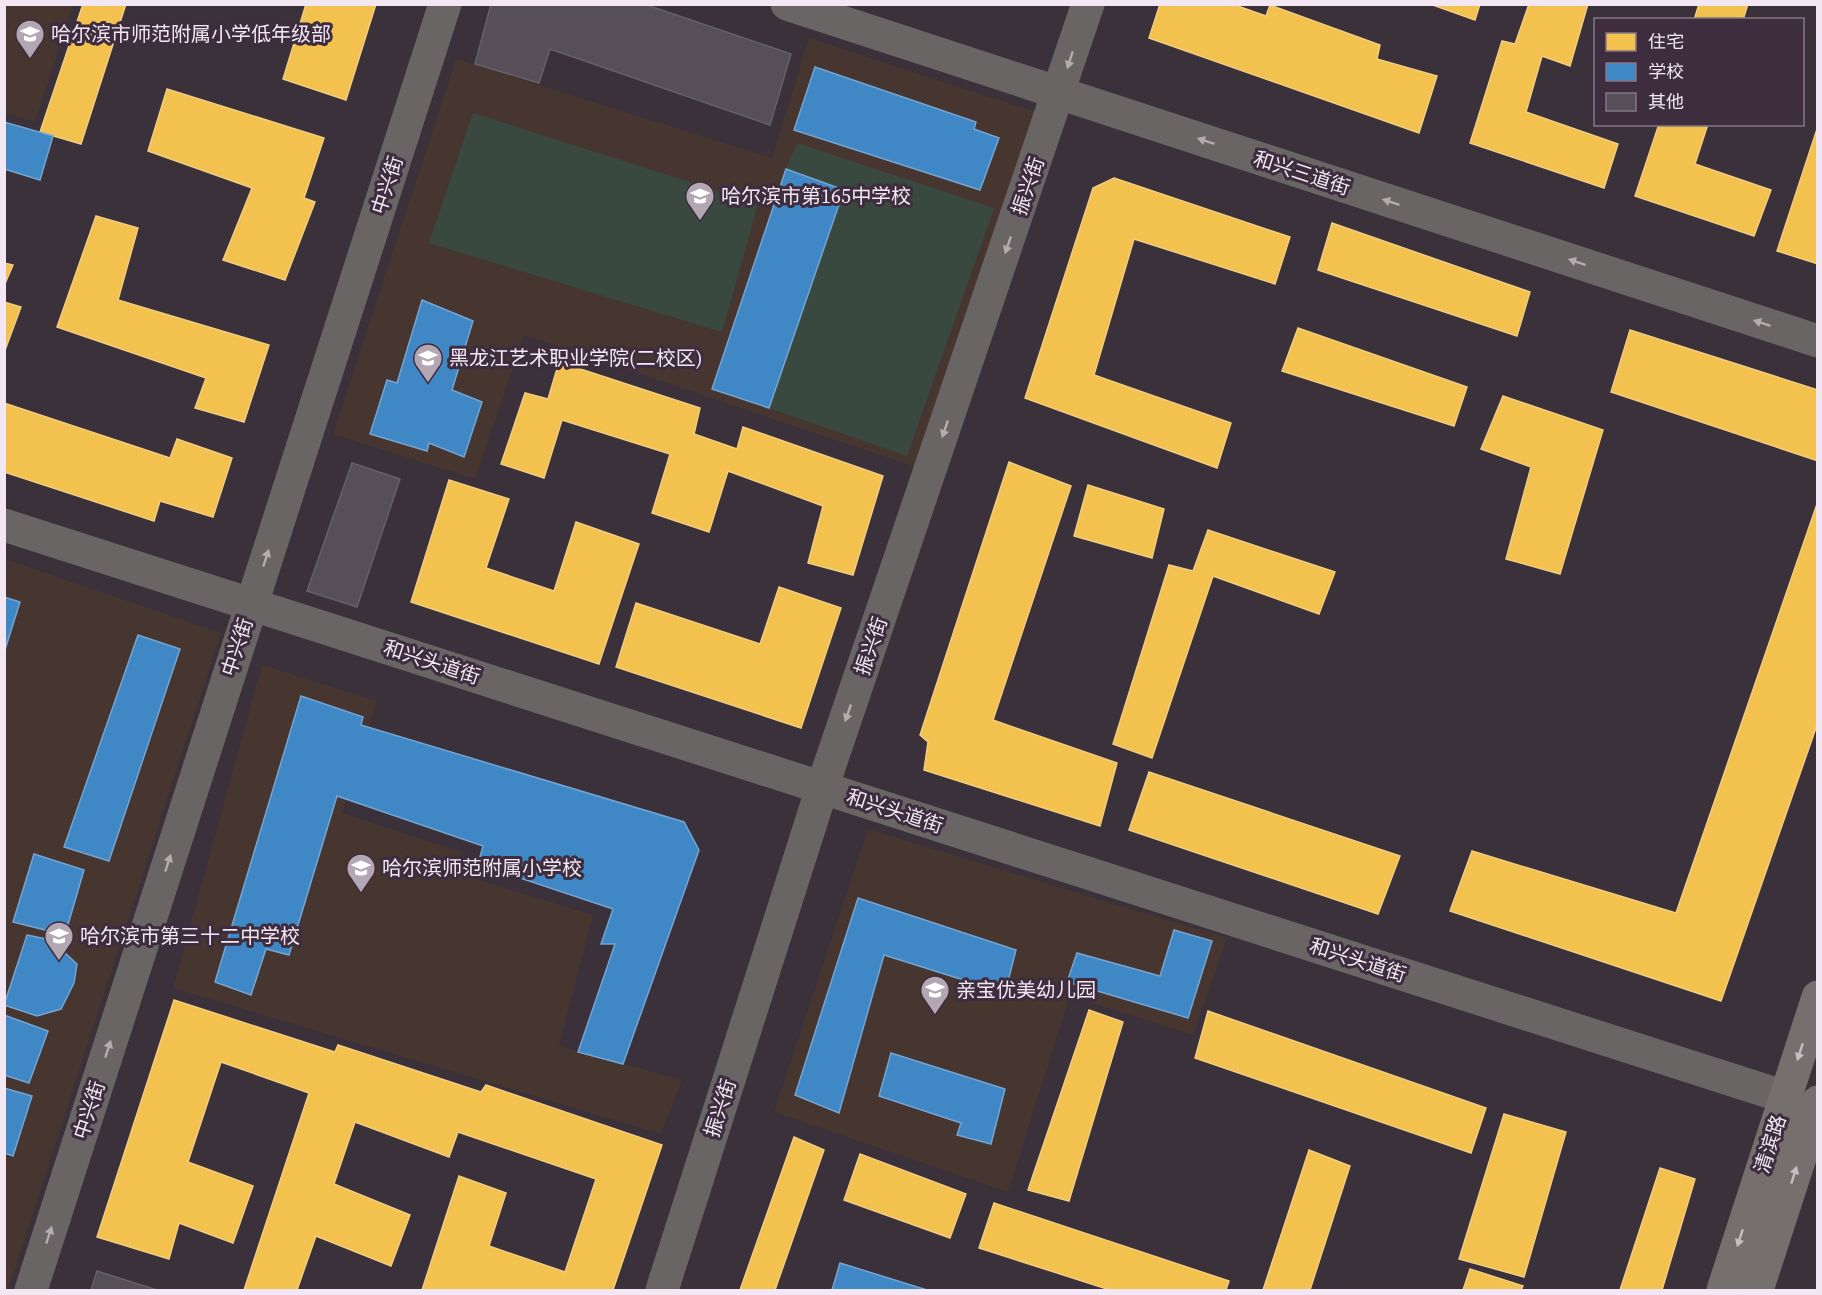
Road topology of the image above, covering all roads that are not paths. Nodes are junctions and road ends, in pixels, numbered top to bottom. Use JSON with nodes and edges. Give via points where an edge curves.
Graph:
{"nodes":[{"id":1,"x":445,"y":4,"type":"edge"},
{"id":2,"x":787,"y":4,"type":"edge"},
{"id":3,"x":1088,"y":4,"type":"edge"},
{"id":4,"x":1060,"y":94,"type":"junction"},
{"id":5,"x":1818,"y":341,"type":"edge"},
{"id":6,"x":4,"y":525,"type":"edge"},
{"id":7,"x":251,"y":604,"type":"junction"},
{"id":8,"x":822,"y":788,"type":"junction"},
{"id":9,"x":1818,"y":997,"type":"edge"},
{"id":10,"x":1785,"y":1097,"type":"junction"},
{"id":11,"x":1818,"y":1102,"type":"edge"},
{"id":12,"x":31,"y":1290,"type":"edge"},
{"id":13,"x":662,"y":1290,"type":"edge"},
{"id":14,"x":1723,"y":1290,"type":"edge"},
{"id":15,"x":1756,"y":1290,"type":"edge"}],
"edges":[{"from":7,"to":1,"type":"street","name":"中兴街","one_way":true},
{"from":2,"to":4,"type":"street","name":"和兴三道街"},
{"from":3,"to":4,"type":"street","name":"振兴街","one_way":true},
{"from":5,"to":4,"type":"street","name":"和兴三道街","one_way":true},
{"from":4,"to":8,"type":"street","name":"振兴街","one_way":true},
{"from":6,"to":7,"type":"street","name":"和兴头道街"},
{"from":7,"to":8,"type":"street","name":"和兴头道街"},
{"from":12,"to":7,"type":"street","name":"中兴街","one_way":true},
{"from":8,"to":10,"type":"street","name":"和兴头道街"},
{"from":8,"to":13,"type":"street","name":"振兴街"},
{"from":9,"to":10,"type":"main road","name":"清滨路","one_way":true},
{"from":10,"to":14,"type":"main road","name":"清滨路","one_way":true},
{"from":15,"to":11,"type":"main road","name":"清滨路","one_way":true}]}
